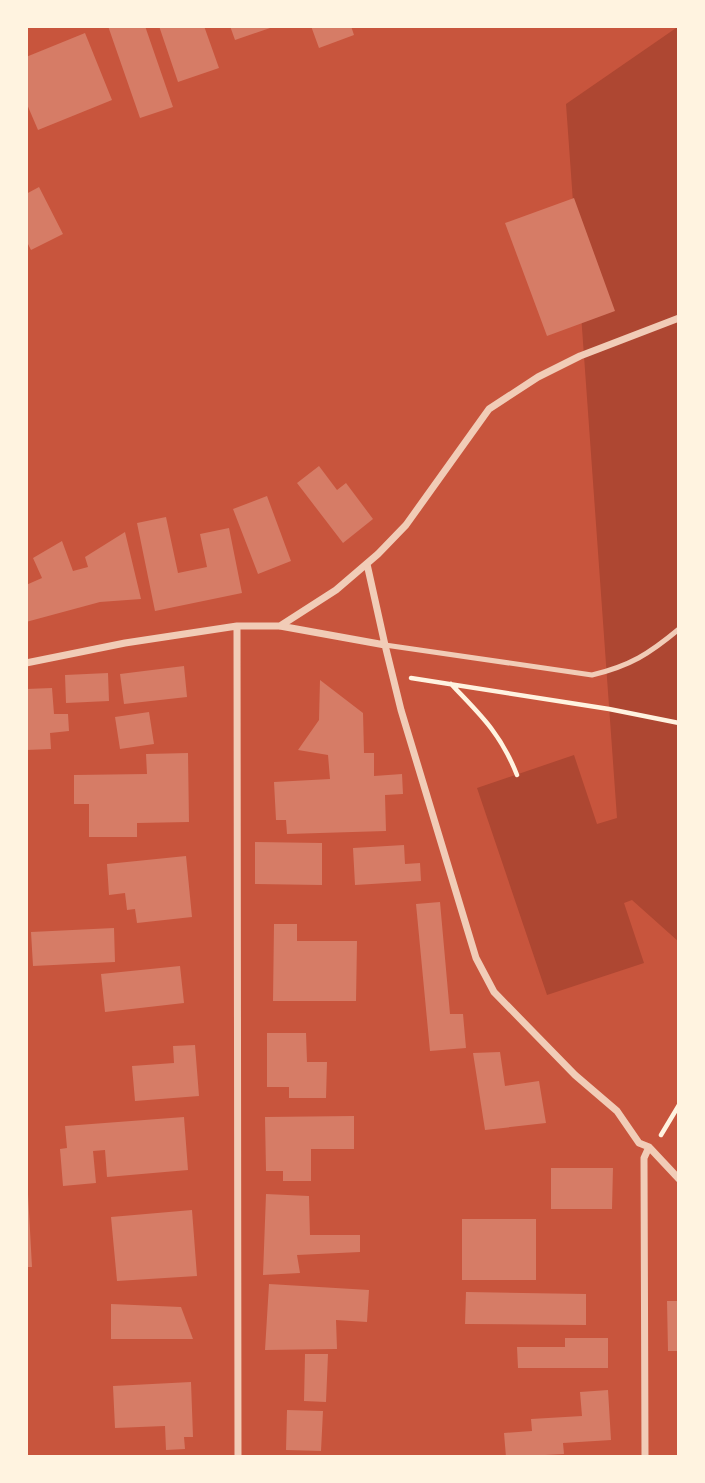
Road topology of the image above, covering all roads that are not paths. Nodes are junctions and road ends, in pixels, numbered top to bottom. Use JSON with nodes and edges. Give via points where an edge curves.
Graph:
{"nodes":[{"id":1,"x":679,"y":318,"type":"edge"},
{"id":2,"x":367,"y":564,"type":"junction"},
{"id":3,"x":237,"y":626,"type":"junction"},
{"id":4,"x":280,"y":626,"type":"junction"},
{"id":5,"x":679,"y":629,"type":"edge"},
{"id":6,"x":385,"y":645,"type":"junction"},
{"id":7,"x":26,"y":663,"type":"edge"},
{"id":8,"x":651,"y":1149,"type":"junction"},
{"id":9,"x":679,"y":1179,"type":"edge"},
{"id":10,"x":239,"y":1457,"type":"edge"},
{"id":11,"x":645,"y":1457,"type":"edge"}],
"edges":[{"from":1,"to":2,"type":"street","via":[[580,356],[489,409],[406,525]]},
{"from":2,"to":4,"type":"street"},
{"from":2,"to":6,"type":"street"},
{"from":3,"to":4,"type":"street"},
{"from":3,"to":7,"type":"street"},
{"from":3,"to":10,"type":"street"},
{"from":4,"to":6,"type":"street"},
{"from":5,"to":6,"type":"lane","via":[[619,669],[592,675]]},
{"from":6,"to":8,"type":"street","via":[[476,958],[495,992],[575,1075],[617,1111],[639,1143]]},
{"from":8,"to":9,"type":"street"},
{"from":8,"to":11,"type":"street","via":[[644,1157]]}]}
